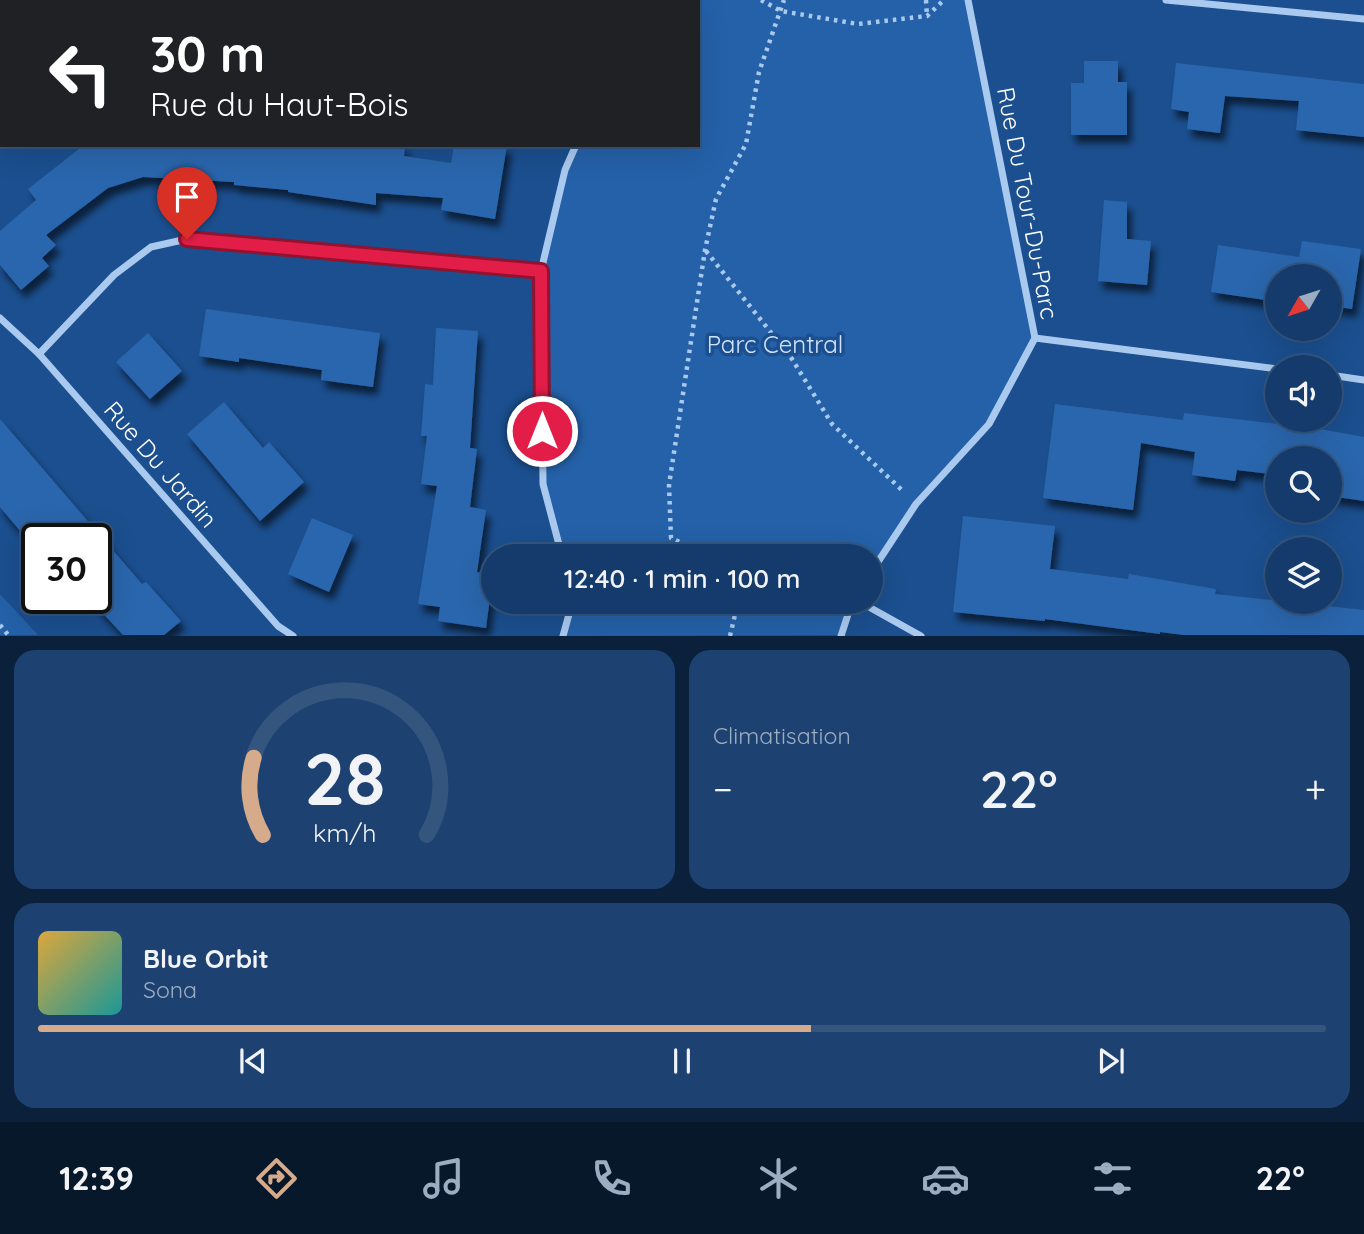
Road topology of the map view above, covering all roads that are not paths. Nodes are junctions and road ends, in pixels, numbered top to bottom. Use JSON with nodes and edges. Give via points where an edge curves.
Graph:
{"nodes":[{"id":1,"x":968,"y":0,"type":"edge"},
{"id":2,"x":1166,"y":0,"type":"edge"},
{"id":3,"x":1364,"y":19,"type":"edge"},
{"id":4,"x":575,"y":147,"type":"edge"},
{"id":5,"x":541,"y":271,"type":"junction"},
{"id":6,"x":0,"y":318,"type":"edge"},
{"id":7,"x":1035,"y":338,"type":"junction"},
{"id":8,"x":39,"y":354,"type":"junction"},
{"id":9,"x":1265,"y":367,"type":"edge"},
{"id":10,"x":1342,"y":377,"type":"edge"},
{"id":11,"x":1364,"y":380,"type":"edge"},
{"id":12,"x":559,"y":544,"type":"edge"},
{"id":13,"x":883,"y":555,"type":"edge"},
{"id":14,"x":569,"y":614,"type":"edge"},
{"id":15,"x":848,"y":614,"type":"edge"},
{"id":16,"x":882,"y":614,"type":"edge"},
{"id":17,"x":293,"y":635,"type":"edge"},
{"id":18,"x":563,"y":635,"type":"edge"},
{"id":19,"x":841,"y":635,"type":"edge"},
{"id":20,"x":921,"y":635,"type":"edge"}],
"edges":[{"from":1,"to":7,"type":"street","name":"Rue Du Tour-Du-Parc"},
{"from":2,"to":3,"type":"street"},
{"from":4,"to":5,"type":"street","via":[[565,170]]},
{"from":5,"to":8,"type":"street","via":[[187,239],[151,247],[114,275]]},
{"from":5,"to":12,"type":"street","via":[[543,484]]},
{"from":6,"to":8,"type":"street","name":"Rue Du Jardin"},
{"from":7,"to":9,"type":"street"},
{"from":7,"to":13,"type":"street","name":"Rue Du Tour-Du-Parc","via":[[989,424],[916,504]]},
{"from":8,"to":17,"type":"street","name":"Rue Du Jardin","via":[[278,626]]},
{"from":10,"to":11,"type":"street"},
{"from":14,"to":18,"type":"street"},
{"from":15,"to":19,"type":"street"},
{"from":16,"to":20,"type":"street"}]}
